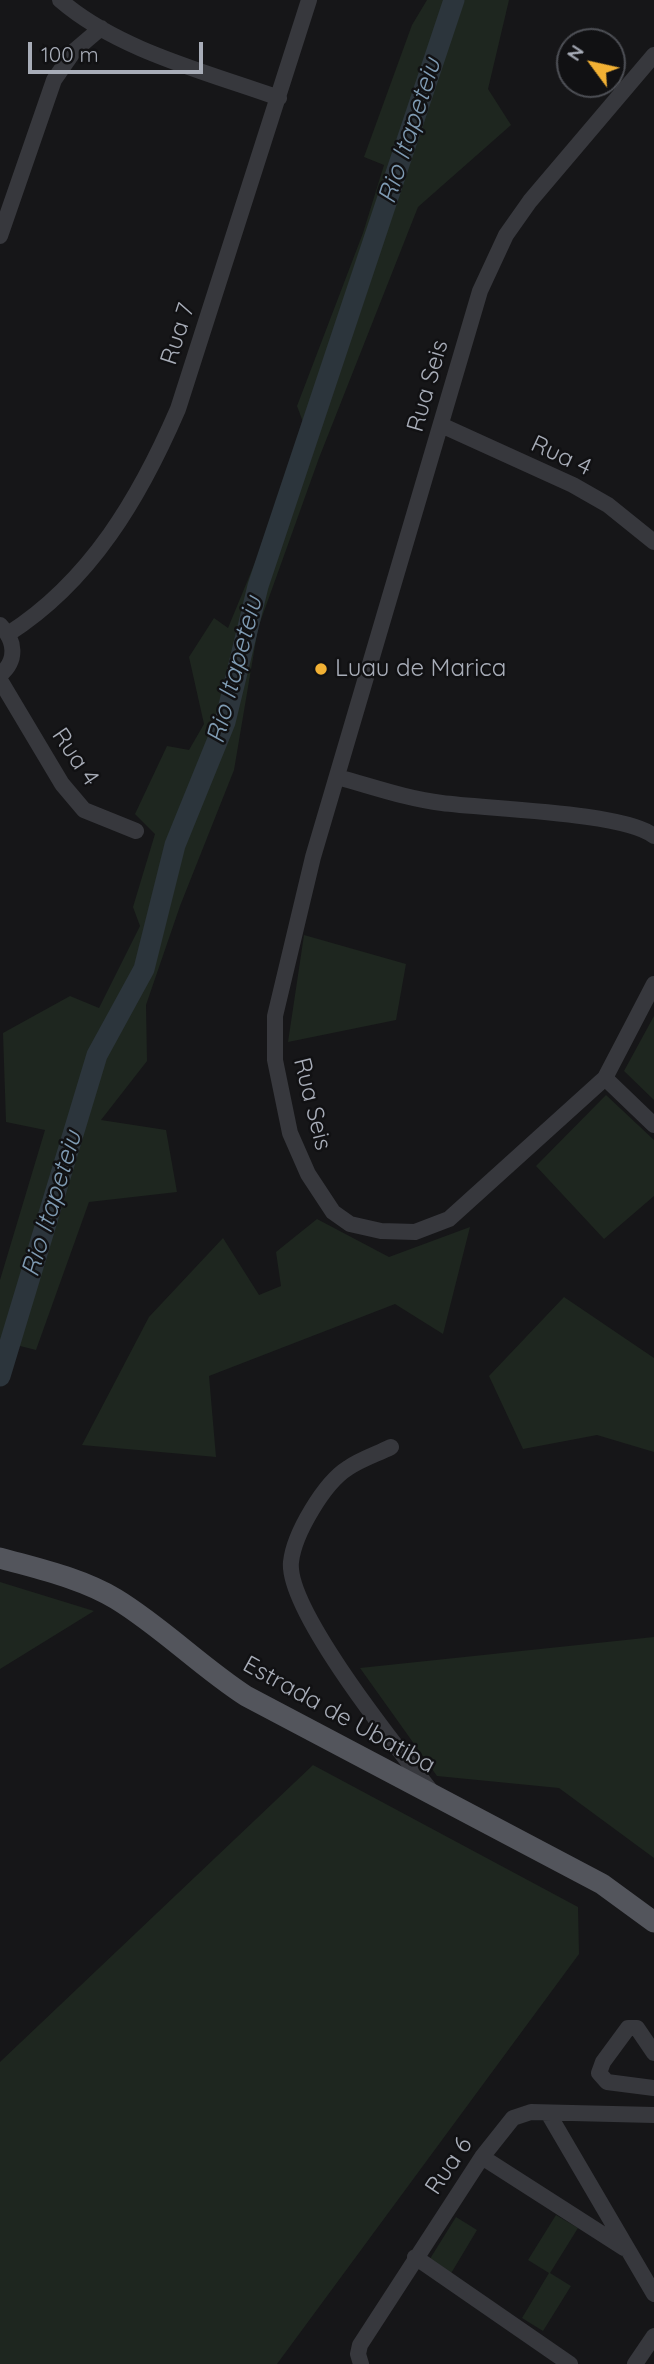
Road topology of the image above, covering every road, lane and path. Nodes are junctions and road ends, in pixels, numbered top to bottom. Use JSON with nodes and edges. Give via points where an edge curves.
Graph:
{"nodes":[{"id":1,"x":60,"y":0,"type":"edge"},
{"id":2,"x":309,"y":0,"type":"edge"},
{"id":3,"x":101,"y":28,"type":"junction"},
{"id":4,"x":654,"y":55,"type":"edge"},
{"id":5,"x":279,"y":98,"type":"junction"},
{"id":6,"x":0,"y":236,"type":"edge"},
{"id":7,"x":440,"y":425,"type":"junction"},
{"id":8,"x":654,"y":542,"type":"edge"},
{"id":9,"x":4,"y":630,"type":"edge"},
{"id":10,"x":0,"y":677,"type":"edge"},
{"id":11,"x":337,"y":777,"type":"junction"},
{"id":12,"x":136,"y":831,"type":"dead end"},
{"id":13,"x":654,"y":836,"type":"edge"},
{"id":14,"x":654,"y":984,"type":"edge"},
{"id":15,"x":605,"y":1078,"type":"junction"},
{"id":16,"x":654,"y":1125,"type":"edge"},
{"id":17,"x":391,"y":1447,"type":"dead end"},
{"id":18,"x":0,"y":1558,"type":"edge"},
{"id":19,"x":437,"y":1798,"type":"junction"},
{"id":20,"x":654,"y":1922,"type":"edge"},
{"id":21,"x":654,"y":2053,"type":"edge"},
{"id":22,"x":654,"y":2088,"type":"edge"},
{"id":23,"x":548,"y":2113,"type":"junction"},
{"id":24,"x":570,"y":2113,"type":"junction"},
{"id":25,"x":654,"y":2115,"type":"edge"},
{"id":26,"x":560,"y":2134,"type":"junction"},
{"id":27,"x":482,"y":2157,"type":"junction"},
{"id":28,"x":593,"y":2195,"type":"junction"},
{"id":29,"x":571,"y":2214,"type":"junction"},
{"id":30,"x":627,"y":2250,"type":"junction"},
{"id":31,"x":415,"y":2258,"type":"junction"},
{"id":32,"x":654,"y":2294,"type":"edge"},
{"id":33,"x":654,"y":2336,"type":"edge"},
{"id":34,"x":361,"y":2364,"type":"edge"},
{"id":35,"x":570,"y":2364,"type":"edge"},
{"id":36,"x":635,"y":2364,"type":"edge"}],
"edges":[{"from":1,"to":3,"type":"street"},
{"from":2,"to":5,"type":"street","name":"Rua 7"},
{"from":3,"to":5,"type":"street"},
{"from":3,"to":6,"type":"street","via":[[75,51],[54,80]]},
{"from":4,"to":7,"type":"street","name":"Rua Seis","via":[[506,235],[480,291]]},
{"from":5,"to":9,"type":"street","name":"Rua 7","via":[[178,408],[153,467],[94,558],[61,595]]},
{"from":7,"to":8,"type":"street","name":"Rua 4","via":[[573,485],[608,505]]},
{"from":7,"to":11,"type":"street","name":"Rua Seis"},
{"from":9,"to":10,"type":"street","name":"Rua 7","via":[[12,657]]},
{"from":10,"to":12,"type":"street","name":"Rua 4","via":[[62,784],[84,810]]},
{"from":11,"to":13,"type":"street","via":[[439,803],[614,821]]},
{"from":11,"to":15,"type":"street","name":"Rua Seis","via":[[313,857],[275,1027],[275,1060],[290,1133],[307,1174],[333,1212],[350,1224],[381,1231],[415,1232],[449,1219]]},
{"from":14,"to":15,"type":"street","name":"Rua Seis"},
{"from":15,"to":16,"type":"street"},
{"from":17,"to":19,"type":"street","via":[[347,1468],[320,1496],[296,1544],[293,1578],[301,1600],[355,1688]]},
{"from":18,"to":19,"type":"main road","name":"Estrada de Ubatiba","via":[[79,1581],[109,1595],[246,1696]]},
{"from":19,"to":20,"type":"main road","name":"Estrada de Ubatiba","via":[[603,1884]]},
{"from":21,"to":22,"type":"street","via":[[632,2027],[599,2073],[607,2082]]},
{"from":23,"to":24,"type":"street","name":"Rua 6"},
{"from":23,"to":26,"type":"street"},
{"from":23,"to":27,"type":"street","name":"Rua 6","via":[[513,2118]]},
{"from":24,"to":25,"type":"street","name":"Rua 6"},
{"from":24,"to":26,"type":"street"},
{"from":26,"to":28,"type":"street"},
{"from":27,"to":29,"type":"street"},
{"from":27,"to":31,"type":"street","name":"Rua 6"},
{"from":28,"to":29,"type":"street"},
{"from":28,"to":30,"type":"street"},
{"from":29,"to":30,"type":"street"},
{"from":30,"to":32,"type":"street"},
{"from":31,"to":34,"type":"street","name":"Rua 6","via":[[360,2345]]},
{"from":31,"to":35,"type":"street"},
{"from":33,"to":36,"type":"street"}]}
